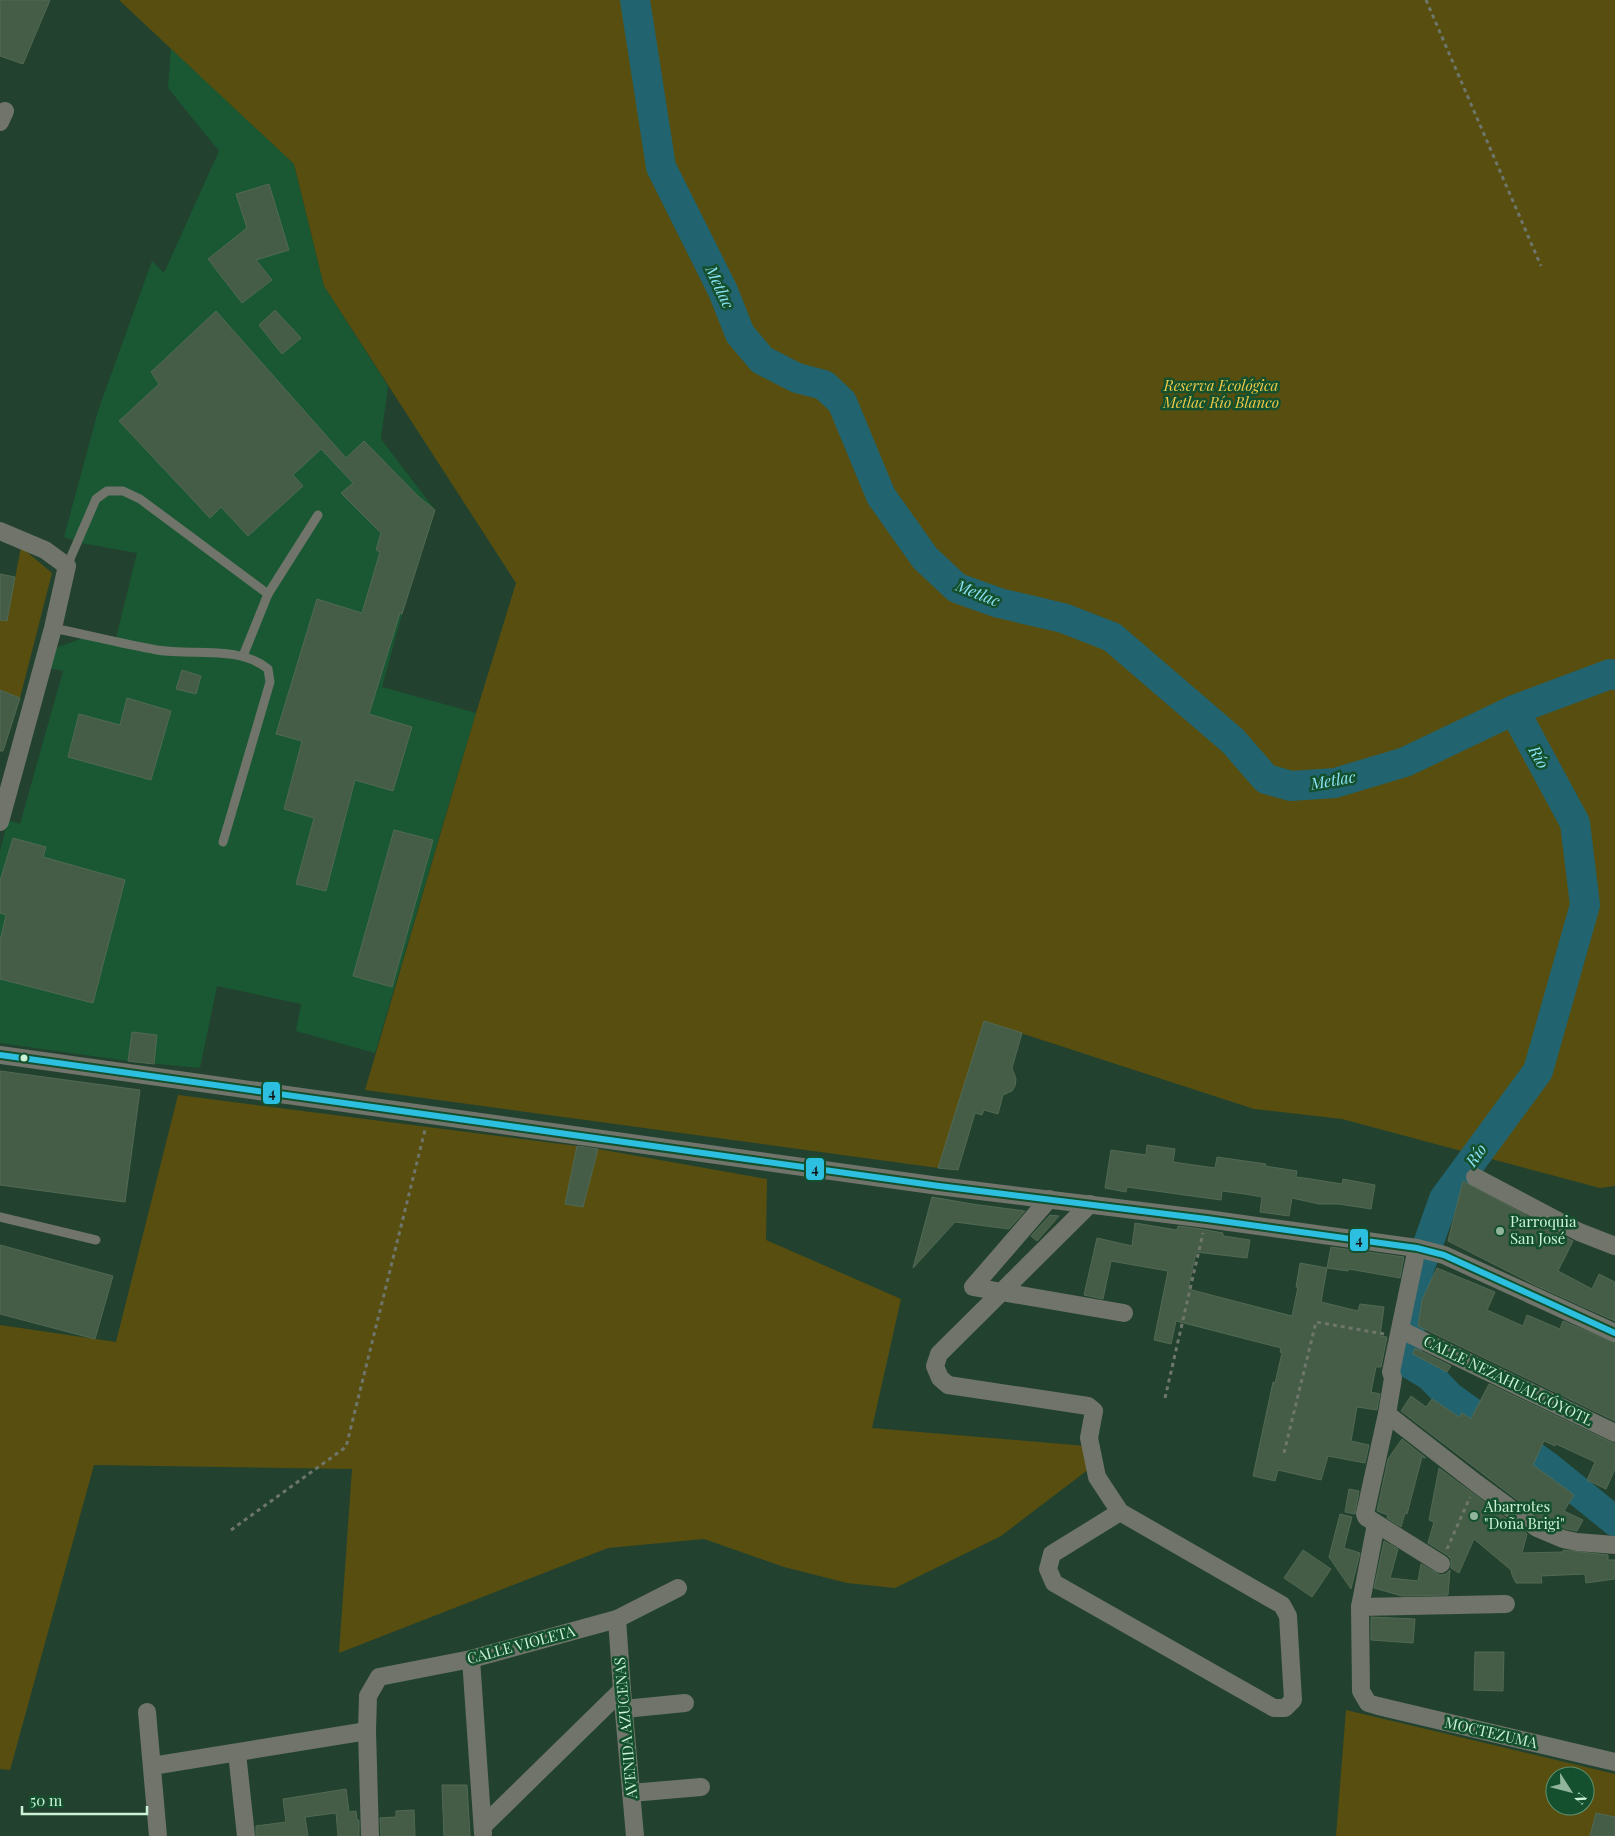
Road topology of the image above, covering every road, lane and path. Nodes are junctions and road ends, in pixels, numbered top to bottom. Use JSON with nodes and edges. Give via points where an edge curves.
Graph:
{"nodes":[{"id":1,"x":1426,"y":0,"type":"edge"},
{"id":2,"x":1541,"y":266,"type":"dead end"},
{"id":3,"x":318,"y":515,"type":"dead end"},
{"id":4,"x":0,"y":531,"type":"edge"},
{"id":5,"x":67,"y":566,"type":"junction"},
{"id":6,"x":268,"y":594,"type":"junction"},
{"id":7,"x":53,"y":628,"type":"junction"},
{"id":8,"x":243,"y":656,"type":"junction"},
{"id":9,"x":0,"y":822,"type":"edge"},
{"id":10,"x":223,"y":842,"type":"dead end"},
{"id":11,"x":0,"y":1055,"type":"edge"},
{"id":12,"x":429,"y":1114,"type":"junction"},
{"id":13,"x":1475,"y":1177,"type":"dead end"},
{"id":14,"x":1049,"y":1199,"type":"junction"},
{"id":15,"x":1090,"y":1204,"type":"junction"},
{"id":16,"x":0,"y":1217,"type":"edge"},
{"id":17,"x":1206,"y":1219,"type":"junction"},
{"id":18,"x":96,"y":1240,"type":"dead end"},
{"id":19,"x":1615,"y":1246,"type":"edge"},
{"id":20,"x":1417,"y":1248,"type":"junction"},
{"id":21,"x":1000,"y":1293,"type":"junction"},
{"id":22,"x":1124,"y":1313,"type":"dead end"},
{"id":23,"x":1400,"y":1333,"type":"junction"},
{"id":24,"x":1615,"y":1333,"type":"edge"},
{"id":25,"x":1165,"y":1398,"type":"dead end"},
{"id":26,"x":1388,"y":1414,"type":"junction"},
{"id":27,"x":1615,"y":1433,"type":"edge"},
{"id":28,"x":1284,"y":1453,"type":"dead end"},
{"id":29,"x":1476,"y":1483,"type":"junction"},
{"id":30,"x":1120,"y":1512,"type":"junction"},
{"id":31,"x":1376,"y":1524,"type":"junction"},
{"id":32,"x":231,"y":1530,"type":"dead end"},
{"id":33,"x":1615,"y":1545,"type":"edge"},
{"id":34,"x":1441,"y":1564,"type":"joint"},
{"id":35,"x":678,"y":1588,"type":"dead end"},
{"id":36,"x":1506,"y":1604,"type":"dead end"},
{"id":37,"x":1360,"y":1607,"type":"junction"},
{"id":38,"x":617,"y":1619,"type":"junction"},
{"id":39,"x":471,"y":1659,"type":"junction"},
{"id":40,"x":622,"y":1690,"type":"junction"},
{"id":41,"x":685,"y":1703,"type":"dead end"},
{"id":42,"x":624,"y":1709,"type":"junction"},
{"id":43,"x":147,"y":1712,"type":"dead end"},
{"id":44,"x":367,"y":1731,"type":"junction"},
{"id":45,"x":237,"y":1753,"type":"junction"},
{"id":46,"x":1615,"y":1762,"type":"edge"},
{"id":47,"x":152,"y":1766,"type":"junction"},
{"id":48,"x":702,"y":1787,"type":"dead end"},
{"id":49,"x":632,"y":1793,"type":"junction"},
{"id":50,"x":483,"y":1831,"type":"edge"},
{"id":51,"x":158,"y":1836,"type":"edge"},
{"id":52,"x":246,"y":1836,"type":"edge"},
{"id":53,"x":370,"y":1836,"type":"edge"},
{"id":54,"x":635,"y":1836,"type":"edge"}],
"edges":[{"from":1,"to":2,"type":"path"},
{"from":3,"to":6,"type":"lane"},
{"from":4,"to":5,"type":"street","via":[[45,550]]},
{"from":5,"to":6,"type":"lane","via":[[96,499],[107,491],[123,491],[140,499]]},
{"from":5,"to":7,"type":"street"},
{"from":6,"to":8,"type":"lane"},
{"from":7,"to":8,"type":"lane","via":[[159,650]]},
{"from":7,"to":9,"type":"street"},
{"from":8,"to":10,"type":"lane","via":[[268,669],[270,682]]},
{"from":11,"to":12,"type":"street"},
{"from":12,"to":14,"type":"street"},
{"from":12,"to":32,"type":"path","via":[[346,1447]]},
{"from":13,"to":19,"type":"street","via":[[1579,1232]]},
{"from":14,"to":15,"type":"street"},
{"from":14,"to":21,"type":"street","via":[[973,1287]]},
{"from":15,"to":17,"type":"street"},
{"from":15,"to":21,"type":"street"},
{"from":16,"to":18,"type":"lane"},
{"from":17,"to":20,"type":"street"},
{"from":17,"to":25,"type":"path"},
{"from":20,"to":23,"type":"street"},
{"from":20,"to":24,"type":"street","via":[[1444,1255]]},
{"from":21,"to":22,"type":"street"},
{"from":21,"to":30,"type":"street","via":[[939,1354],[935,1366],[940,1378],[948,1385],[1088,1406],[1094,1411],[1089,1438],[1098,1477]]},
{"from":23,"to":26,"type":"street"},
{"from":23,"to":27,"type":"street","name":"CALLE NEZAHUALCÓYOTL","via":[[1418,1338]]},
{"from":23,"to":28,"type":"path","via":[[1316,1322]]},
{"from":26,"to":29,"type":"street"},
{"from":26,"to":31,"type":"street","via":[[1365,1514]]},
{"from":29,"to":33,"type":"street","via":[[1537,1528],[1563,1539]]},
{"from":29,"to":34,"type":"path"},
{"from":30,"to":30,"type":"street","via":[[1282,1605],[1288,1616],[1293,1700],[1285,1708],[1274,1708],[1054,1583],[1048,1569],[1052,1554]]},
{"from":31,"to":34,"type":"street"},
{"from":31,"to":37,"type":"street"},
{"from":35,"to":38,"type":"street","name":"CALLE VIOLETA"},
{"from":36,"to":37,"type":"street"},
{"from":37,"to":46,"type":"street","name":"MOCTEZUMA","via":[[1362,1691],[1368,1703]]},
{"from":38,"to":39,"type":"street","name":"CALLE VIOLETA"},
{"from":38,"to":40,"type":"street","name":"AVENIDA AZUCENAS"},
{"from":39,"to":44,"type":"street","name":"CALLE VIOLETA","via":[[379,1677],[368,1696]]},
{"from":39,"to":50,"type":"street"},
{"from":40,"to":42,"type":"street","name":"AVENIDA AZUCENAS"},
{"from":40,"to":50,"type":"street"},
{"from":41,"to":42,"type":"street"},
{"from":42,"to":49,"type":"street","name":"AVENIDA AZUCENAS"},
{"from":43,"to":47,"type":"street"},
{"from":44,"to":45,"type":"street"},
{"from":44,"to":53,"type":"street"},
{"from":45,"to":47,"type":"street"},
{"from":45,"to":52,"type":"street"},
{"from":47,"to":51,"type":"street"},
{"from":48,"to":49,"type":"street"},
{"from":49,"to":54,"type":"street","name":"AVENIDA AZUCENAS"}]}
